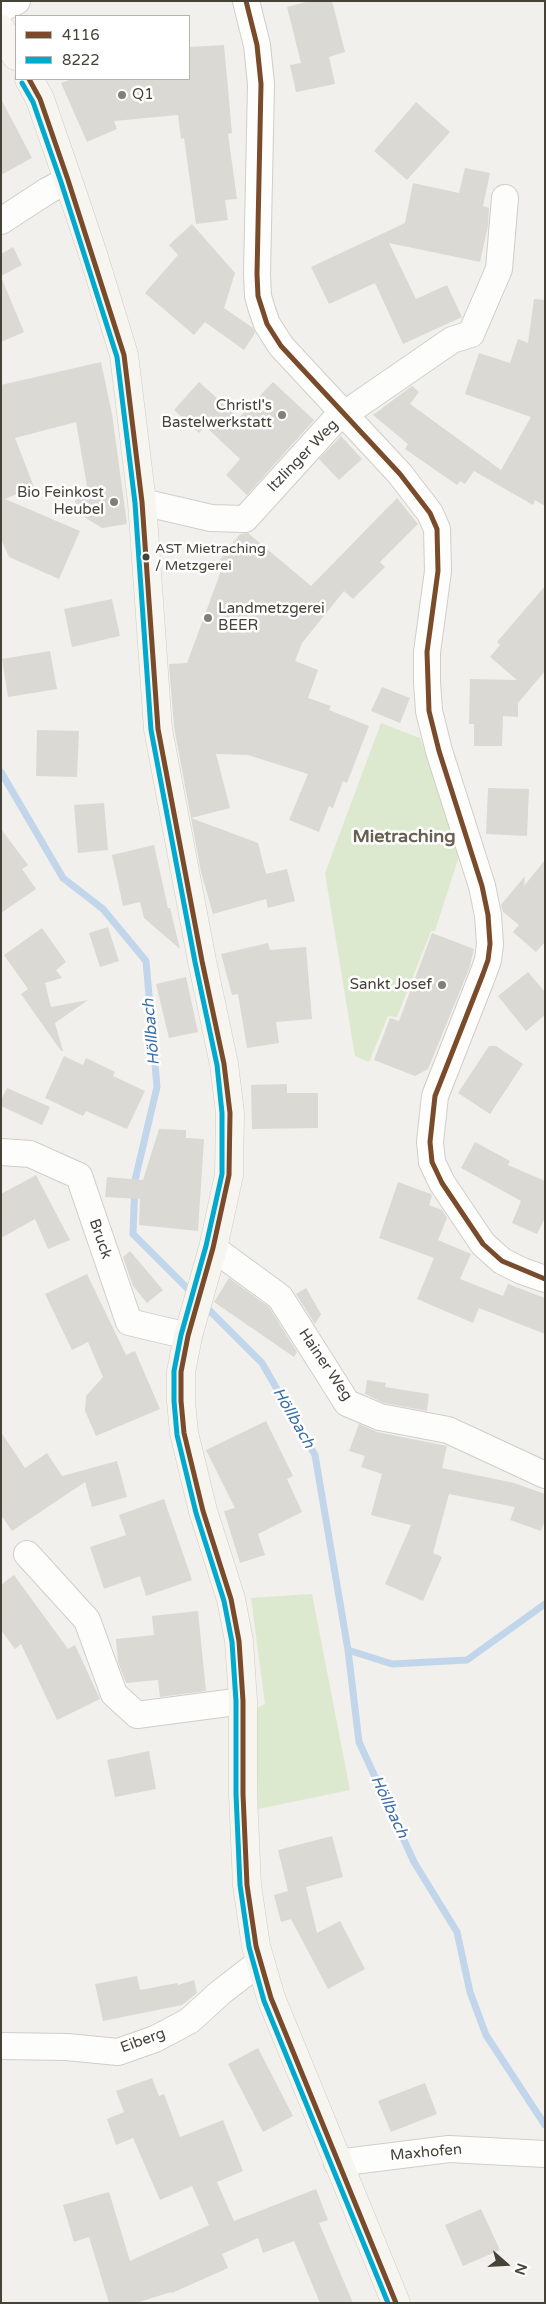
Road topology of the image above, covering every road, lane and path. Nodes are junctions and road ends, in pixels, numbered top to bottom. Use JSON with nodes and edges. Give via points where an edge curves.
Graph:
{"nodes":[{"id":1,"x":17,"y":1,"type":"edge"},
{"id":2,"x":246,"y":1,"type":"edge"},
{"id":3,"x":1,"y":10,"type":"edge"},
{"id":4,"x":1,"y":29,"type":"edge"},
{"id":5,"x":15,"y":54,"type":"edge"},
{"id":6,"x":30,"y":80,"type":"edge"},
{"id":7,"x":68,"y":180,"type":"junction"},
{"id":8,"x":505,"y":198,"type":"dead end"},
{"id":9,"x":1,"y":221,"type":"edge"},
{"id":10,"x":344,"y":415,"type":"junction"},
{"id":11,"x":142,"y":502,"type":"junction"},
{"id":12,"x":1,"y":1152,"type":"edge"},
{"id":13,"x":213,"y":1248,"type":"junction"},
{"id":14,"x":545,"y":1279,"type":"edge"},
{"id":15,"x":190,"y":1326,"type":"junction"},
{"id":16,"x":543,"y":1474,"type":"edge"},
{"id":17,"x":26,"y":1554,"type":"dead end"},
{"id":18,"x":244,"y":1701,"type":"junction"},
{"id":19,"x":260,"y":1962,"type":"junction"},
{"id":20,"x":1,"y":2046,"type":"edge"},
{"id":21,"x":545,"y":2154,"type":"edge"},
{"id":22,"x":337,"y":2163,"type":"junction"},
{"id":23,"x":396,"y":2303,"type":"edge"}],
"edges":[{"from":1,"to":3,"type":"street"},
{"from":2,"to":10,"type":"street","via":[[257,45],[260,84],[258,296],[267,324],[281,346]]},
{"from":4,"to":5,"type":"main road"},
{"from":6,"to":7,"type":"main road","via":[[40,99]]},
{"from":7,"to":9,"type":"street"},
{"from":7,"to":11,"type":"main road","via":[[124,355]]},
{"from":8,"to":10,"type":"street","name":"Itzlinger Weg","via":[[500,269],[470,334],[452,340]]},
{"from":10,"to":11,"type":"street","name":"Itzlinger Weg","via":[[333,422],[244,519],[211,518]]},
{"from":10,"to":14,"type":"street","via":[[400,474],[430,513],[437,529],[438,571],[427,652],[429,711],[488,915],[488,960],[435,1096],[430,1142],[432,1162],[442,1183],[483,1244],[502,1261]]},
{"from":11,"to":13,"type":"main road","via":[[158,729],[224,1064],[230,1113],[228,1176]]},
{"from":12,"to":15,"type":"street","name":"Bruck","via":[[30,1154],[79,1176],[129,1322]]},
{"from":13,"to":15,"type":"main road"},
{"from":13,"to":16,"type":"street","name":"Hainer Weg","via":[[280,1297],[347,1403],[380,1417],[448,1430]]},
{"from":15,"to":18,"type":"main road","via":[[181,1372],[184,1433],[203,1512],[231,1599],[239,1640]]},
{"from":17,"to":18,"type":"street","via":[[87,1620],[114,1694],[137,1715]]},
{"from":18,"to":19,"type":"main road","via":[[243,1794],[247,1885]]},
{"from":19,"to":20,"type":"street","name":"Eiberg","via":[[188,2022],[155,2039],[118,2052]]},
{"from":19,"to":22,"type":"main road","via":[[271,1998]]},
{"from":21,"to":22,"type":"street","name":"Maxhofen","via":[[449,2148]]},
{"from":22,"to":23,"type":"main road"}]}
